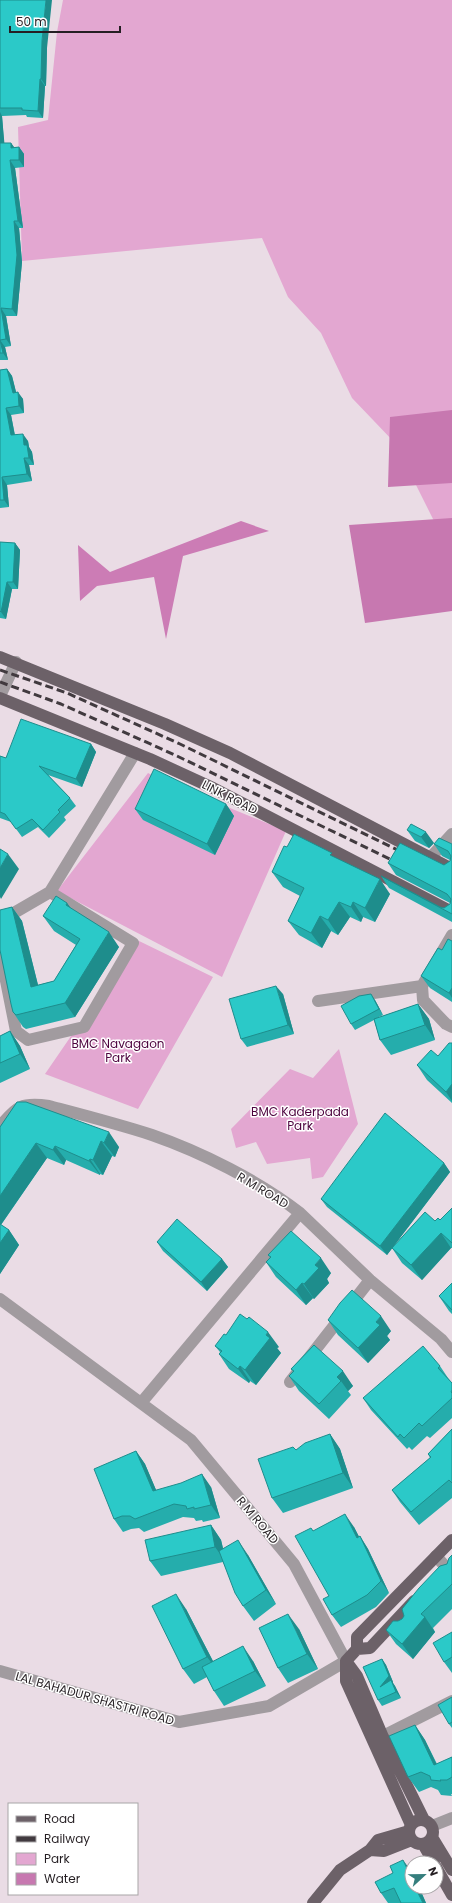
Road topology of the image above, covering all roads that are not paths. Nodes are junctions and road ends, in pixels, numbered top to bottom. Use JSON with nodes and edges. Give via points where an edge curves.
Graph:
{"nodes":[{"id":1,"x":0,"y":657,"type":"edge"},
{"id":2,"x":16,"y":662,"type":"junction"},
{"id":3,"x":0,"y":697,"type":"edge"},
{"id":4,"x":135,"y":753,"type":"junction"},
{"id":5,"x":452,"y":834,"type":"edge"},
{"id":6,"x":431,"y":857,"type":"junction"},
{"id":7,"x":452,"y":869,"type":"edge"},
{"id":8,"x":50,"y":892,"type":"junction"},
{"id":9,"x":452,"y":912,"type":"edge"},
{"id":10,"x":0,"y":921,"type":"edge"},
{"id":11,"x":452,"y":935,"type":"edge"},
{"id":12,"x":0,"y":951,"type":"edge"},
{"id":13,"x":422,"y":986,"type":"junction"},
{"id":14,"x":318,"y":1000,"type":"dead end"},
{"id":15,"x":452,"y":1027,"type":"edge"},
{"id":16,"x":0,"y":1127,"type":"edge"},
{"id":17,"x":300,"y":1213,"type":"junction"},
{"id":18,"x":370,"y":1280,"type":"junction"},
{"id":19,"x":0,"y":1299,"type":"edge"},
{"id":20,"x":452,"y":1352,"type":"edge"},
{"id":21,"x":290,"y":1382,"type":"edge"},
{"id":22,"x":141,"y":1402,"type":"junction"},
{"id":23,"x":452,"y":1540,"type":"edge"},
{"id":24,"x":436,"y":1556,"type":"junction"},
{"id":25,"x":450,"y":1567,"type":"edge"},
{"id":26,"x":435,"y":1578,"type":"edge"},
{"id":27,"x":424,"y":1590,"type":"edge"},
{"id":28,"x":386,"y":1608,"type":"junction"},
{"id":29,"x":397,"y":1619,"type":"junction"},
{"id":30,"x":407,"y":1629,"type":"edge"},
{"id":31,"x":357,"y":1650,"type":"junction"},
{"id":32,"x":346,"y":1661,"type":"junction"},
{"id":33,"x":0,"y":1671,"type":"edge"},
{"id":34,"x":452,"y":1701,"type":"edge"},
{"id":35,"x":378,"y":1739,"type":"junction"},
{"id":36,"x":452,"y":1818,"type":"edge"},
{"id":37,"x":421,"y":1832,"type":"junction"},
{"id":38,"x":431,"y":1855,"type":"edge"},
{"id":39,"x":452,"y":1870,"type":"edge"},
{"id":40,"x":444,"y":1881,"type":"edge"},
{"id":41,"x":452,"y":1895,"type":"edge"},
{"id":42,"x":313,"y":1903,"type":"edge"}],
"edges":[{"from":1,"to":2,"type":"main road"},
{"from":2,"to":3,"type":"street"},
{"from":2,"to":6,"type":"main road","via":[[230,753]]},
{"from":3,"to":4,"type":"main road","name":"LINK ROAD"},
{"from":4,"to":8,"type":"street"},
{"from":4,"to":9,"type":"main road","name":"LINK ROAD","via":[[213,788]]},
{"from":5,"to":6,"type":"street"},
{"from":6,"to":7,"type":"main road"},
{"from":8,"to":10,"type":"street"},
{"from":8,"to":12,"type":"street","via":[[133,943],[84,1027],[28,1040],[16,1031]]},
{"from":11,"to":13,"type":"street"},
{"from":13,"to":14,"type":"street"},
{"from":13,"to":15,"type":"street","via":[[423,1000]]},
{"from":16,"to":17,"type":"street","name":"R M ROAD","via":[[12,1111],[33,1104],[49,1106],[152,1135],[201,1155],[279,1197]]},
{"from":17,"to":18,"type":"street"},
{"from":17,"to":22,"type":"street","name":"R M ROAD"},
{"from":18,"to":20,"type":"street","via":[[441,1339]]},
{"from":18,"to":21,"type":"street"},
{"from":19,"to":22,"type":"street","name":"R M ROAD"},
{"from":22,"to":32,"type":"street","name":"R M ROAD","via":[[190,1440],[294,1564]]},
{"from":23,"to":24,"type":"main road"},
{"from":24,"to":25,"type":"street"},
{"from":24,"to":28,"type":"main road"},
{"from":25,"to":26,"type":"main road"},
{"from":27,"to":29,"type":"main road"},
{"from":28,"to":29,"type":"street"},
{"from":28,"to":31,"type":"main road","via":[[357,1637]]},
{"from":29,"to":30,"type":"street"},
{"from":29,"to":31,"type":"main road","via":[[370,1648]]},
{"from":31,"to":32,"type":"main road"},
{"from":32,"to":33,"type":"street","name":"LAL BAHADUR SHASTRI ROAD","via":[[269,1706],[179,1722]]},
{"from":32,"to":35,"type":"main road","name":"R M ROAD","via":[[346,1681]]},
{"from":34,"to":35,"type":"street"},
{"from":35,"to":37,"type":"main road","name":"R M ROAD"},
{"from":36,"to":37,"type":"street"},
{"from":37,"to":38,"type":"main road","name":"R M ROAD"},
{"from":37,"to":39,"type":"main road","name":"R M ROAD"},
{"from":37,"to":42,"type":"main road","via":[[378,1840],[370,1850],[340,1870]]},
{"from":40,"to":41,"type":"main road"}]}
